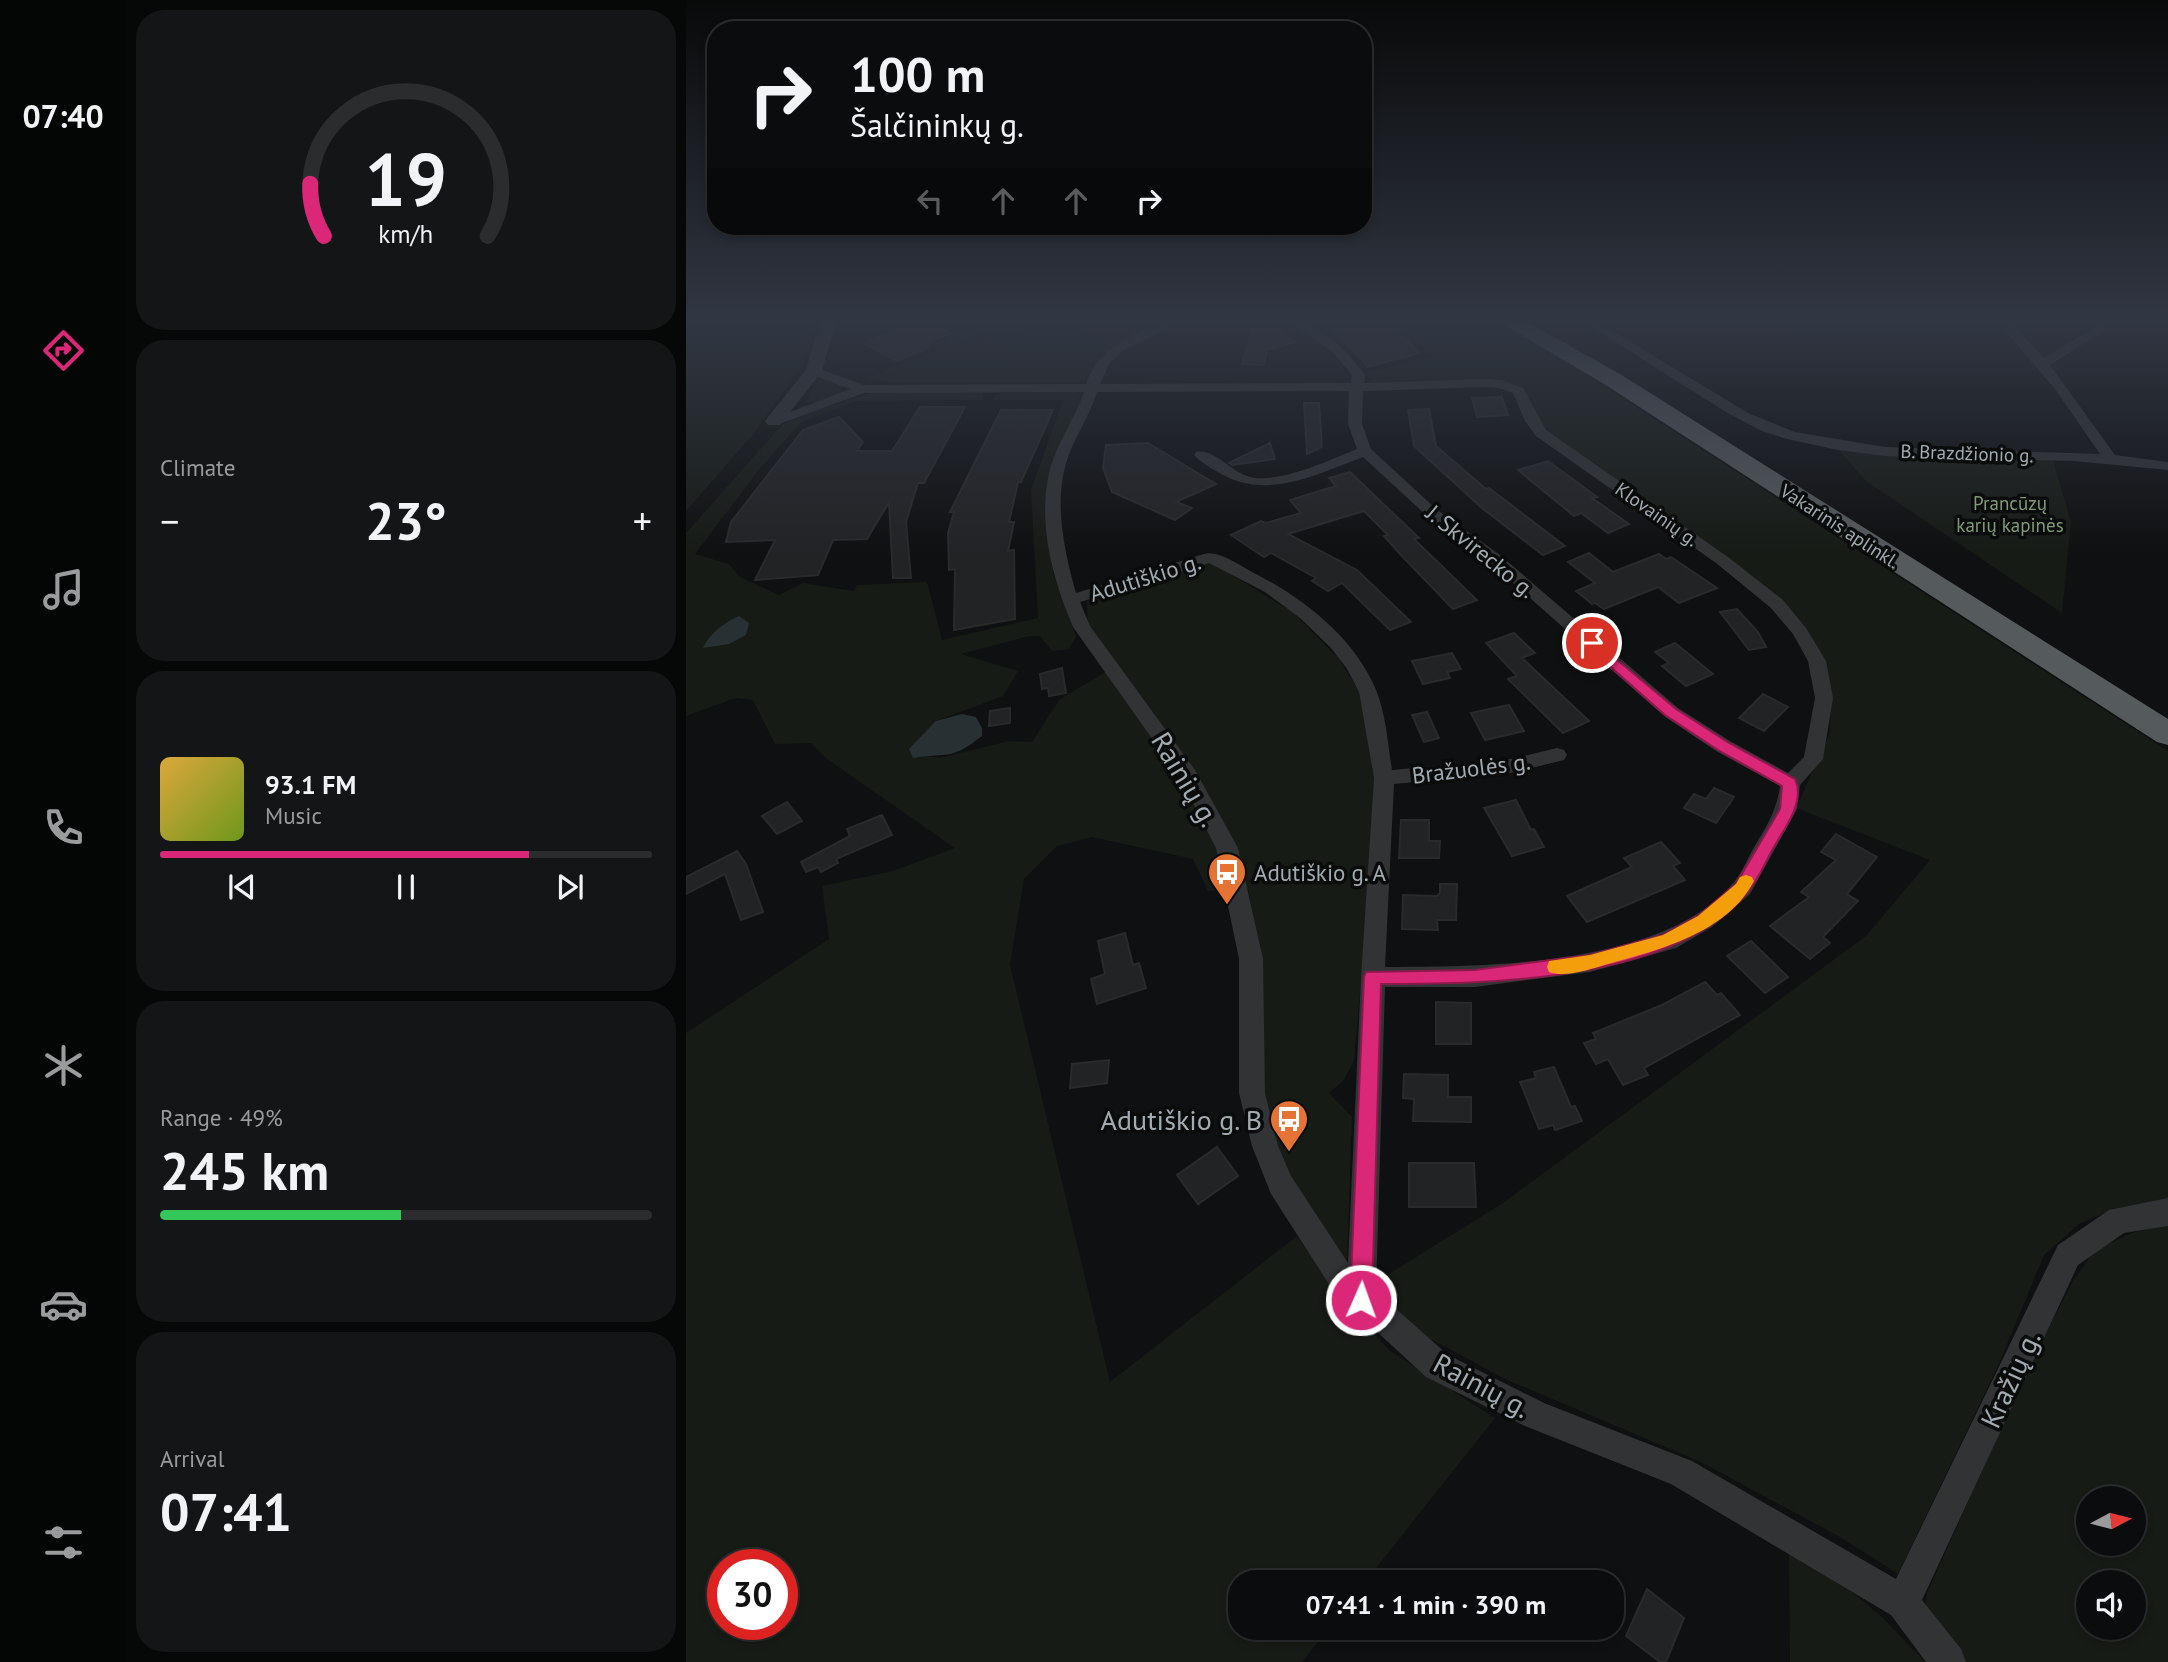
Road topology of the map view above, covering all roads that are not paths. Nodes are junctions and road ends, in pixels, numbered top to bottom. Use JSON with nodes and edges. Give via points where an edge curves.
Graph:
{"nodes":[{"id":1,"x":792,"y":399,"type":"edge"},
{"id":2,"x":836,"y":399,"type":"edge"},
{"id":3,"x":1088,"y":399,"type":"edge"},
{"id":4,"x":1356,"y":399,"type":"edge"},
{"id":5,"x":1522,"y":399,"type":"edge"},
{"id":6,"x":1643,"y":399,"type":"edge"},
{"id":7,"x":1669,"y":399,"type":"edge"},
{"id":8,"x":1713,"y":399,"type":"edge"},
{"id":9,"x":2070,"y":399,"type":"edge"},
{"id":10,"x":774,"y":421,"type":"joint"},
{"id":11,"x":1365,"y":451,"type":"junction"},
{"id":12,"x":1200,"y":455,"type":"dead end"},
{"id":13,"x":2109,"y":457,"type":"junction"},
{"id":14,"x":2168,"y":466,"type":"edge"},
{"id":15,"x":1070,"y":600,"type":"junction"},
{"id":16,"x":2168,"y":710,"type":"edge"},
{"id":17,"x":2168,"y":734,"type":"edge"},
{"id":18,"x":1557,"y":755,"type":"dead end"},
{"id":19,"x":1384,"y":778,"type":"junction"},
{"id":20,"x":1790,"y":783,"type":"junction"},
{"id":21,"x":1373,"y":977,"type":"junction"},
{"id":22,"x":2168,"y":1212,"type":"edge"},
{"id":23,"x":1361,"y":1300,"type":"junction"},
{"id":24,"x":1903,"y":1604,"type":"junction"},
{"id":25,"x":1948,"y":1662,"type":"edge"}],
"edges":[{"from":1,"to":10,"type":"street"},
{"from":2,"to":10,"type":"street"},
{"from":3,"to":15,"type":"street","name":"Adutiškio g.","via":[[1056,481],[1060,559]]},
{"from":4,"to":11,"type":"street","name":"J. Skvirecko g.","via":[[1354,430]]},
{"from":5,"to":20,"type":"street","name":"Klovainių g.","via":[[1541,433],[1670,522],[1777,604],[1800,632],[1817,661],[1824,698],[1813,759]]},
{"from":6,"to":17,"type":"highway","name":"Vakarinis aplinkl."},
{"from":7,"to":16,"type":"highway","name":"Vakarinis aplinkl."},
{"from":8,"to":13,"type":"street","name":"B. Brazdžionio g.","via":[[1790,436],[1832,444],[1939,455]]},
{"from":9,"to":13,"type":"street"},
{"from":11,"to":12,"type":"street","via":[[1267,481],[1245,481]]},
{"from":11,"to":20,"type":"street","name":"J. Skvirecko g.","via":[[1431,512],[1494,558],[1671,712]]},
{"from":13,"to":14,"type":"street","name":"B. Brazdžionio g."},
{"from":15,"to":19,"type":"street","name":"Adutiškio g.","via":[[1210,557],[1270,588],[1306,614],[1355,667],[1368,692]]},
{"from":15,"to":23,"type":"street","name":"Rainių g.","via":[[1082,627],[1188,775],[1227,848],[1251,960],[1252,1093],[1265,1146],[1281,1185],[1305,1224]]},
{"from":18,"to":19,"type":"street","name":"Bražuolės g.","via":[[1511,766]]},
{"from":19,"to":21,"type":"street","name":"Adutiškio g."},
{"from":20,"to":21,"type":"street","via":[[1787,809],[1742,888],[1704,921],[1668,941],[1590,962],[1475,977]]},
{"from":21,"to":23,"type":"street","name":"Adutiškio g."},
{"from":22,"to":24,"type":"street","name":"Kražių g.","via":[[2119,1220],[2068,1255]]},
{"from":23,"to":24,"type":"street","name":"Rainių g.","via":[[1437,1366],[1535,1415],[1681,1472]]},
{"from":24,"to":25,"type":"street","name":"Rainių g."}]}
